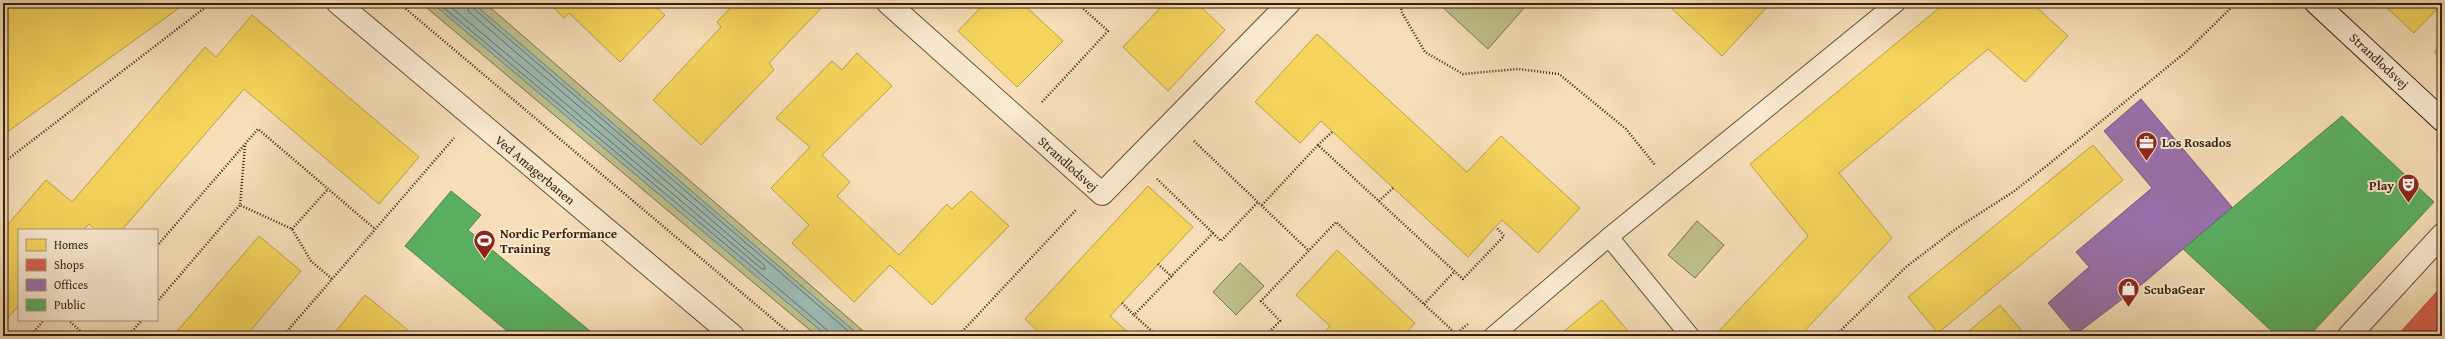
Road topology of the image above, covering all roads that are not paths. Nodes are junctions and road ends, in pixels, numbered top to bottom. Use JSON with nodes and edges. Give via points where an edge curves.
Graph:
{"nodes":[{"id":1,"x":338,"y":3,"type":"edge"},
{"id":2,"x":888,"y":3,"type":"edge"},
{"id":3,"x":1289,"y":3,"type":"edge"},
{"id":4,"x":1896,"y":3,"type":"edge"},
{"id":5,"x":2316,"y":3,"type":"edge"},
{"id":6,"x":2442,"y":120,"type":"edge"},
{"id":7,"x":2442,"y":235,"type":"edge"},
{"id":8,"x":1609,"y":237,"type":"junction"},
{"id":9,"x":732,"y":336,"type":"edge"},
{"id":10,"x":1493,"y":336,"type":"edge"},
{"id":11,"x":1690,"y":336,"type":"edge"},
{"id":12,"x":2349,"y":336,"type":"edge"}],
"edges":[{"from":1,"to":9,"type":"street","name":"Ved Amagerbanen"},
{"from":2,"to":3,"type":"street","name":"Strandlodsvej","via":[[1102,194]]},
{"from":4,"to":8,"type":"lane"},
{"from":5,"to":6,"type":"street","name":"Strandlodsvej"},
{"from":7,"to":12,"type":"street"},
{"from":8,"to":10,"type":"lane"},
{"from":8,"to":11,"type":"lane"}]}
